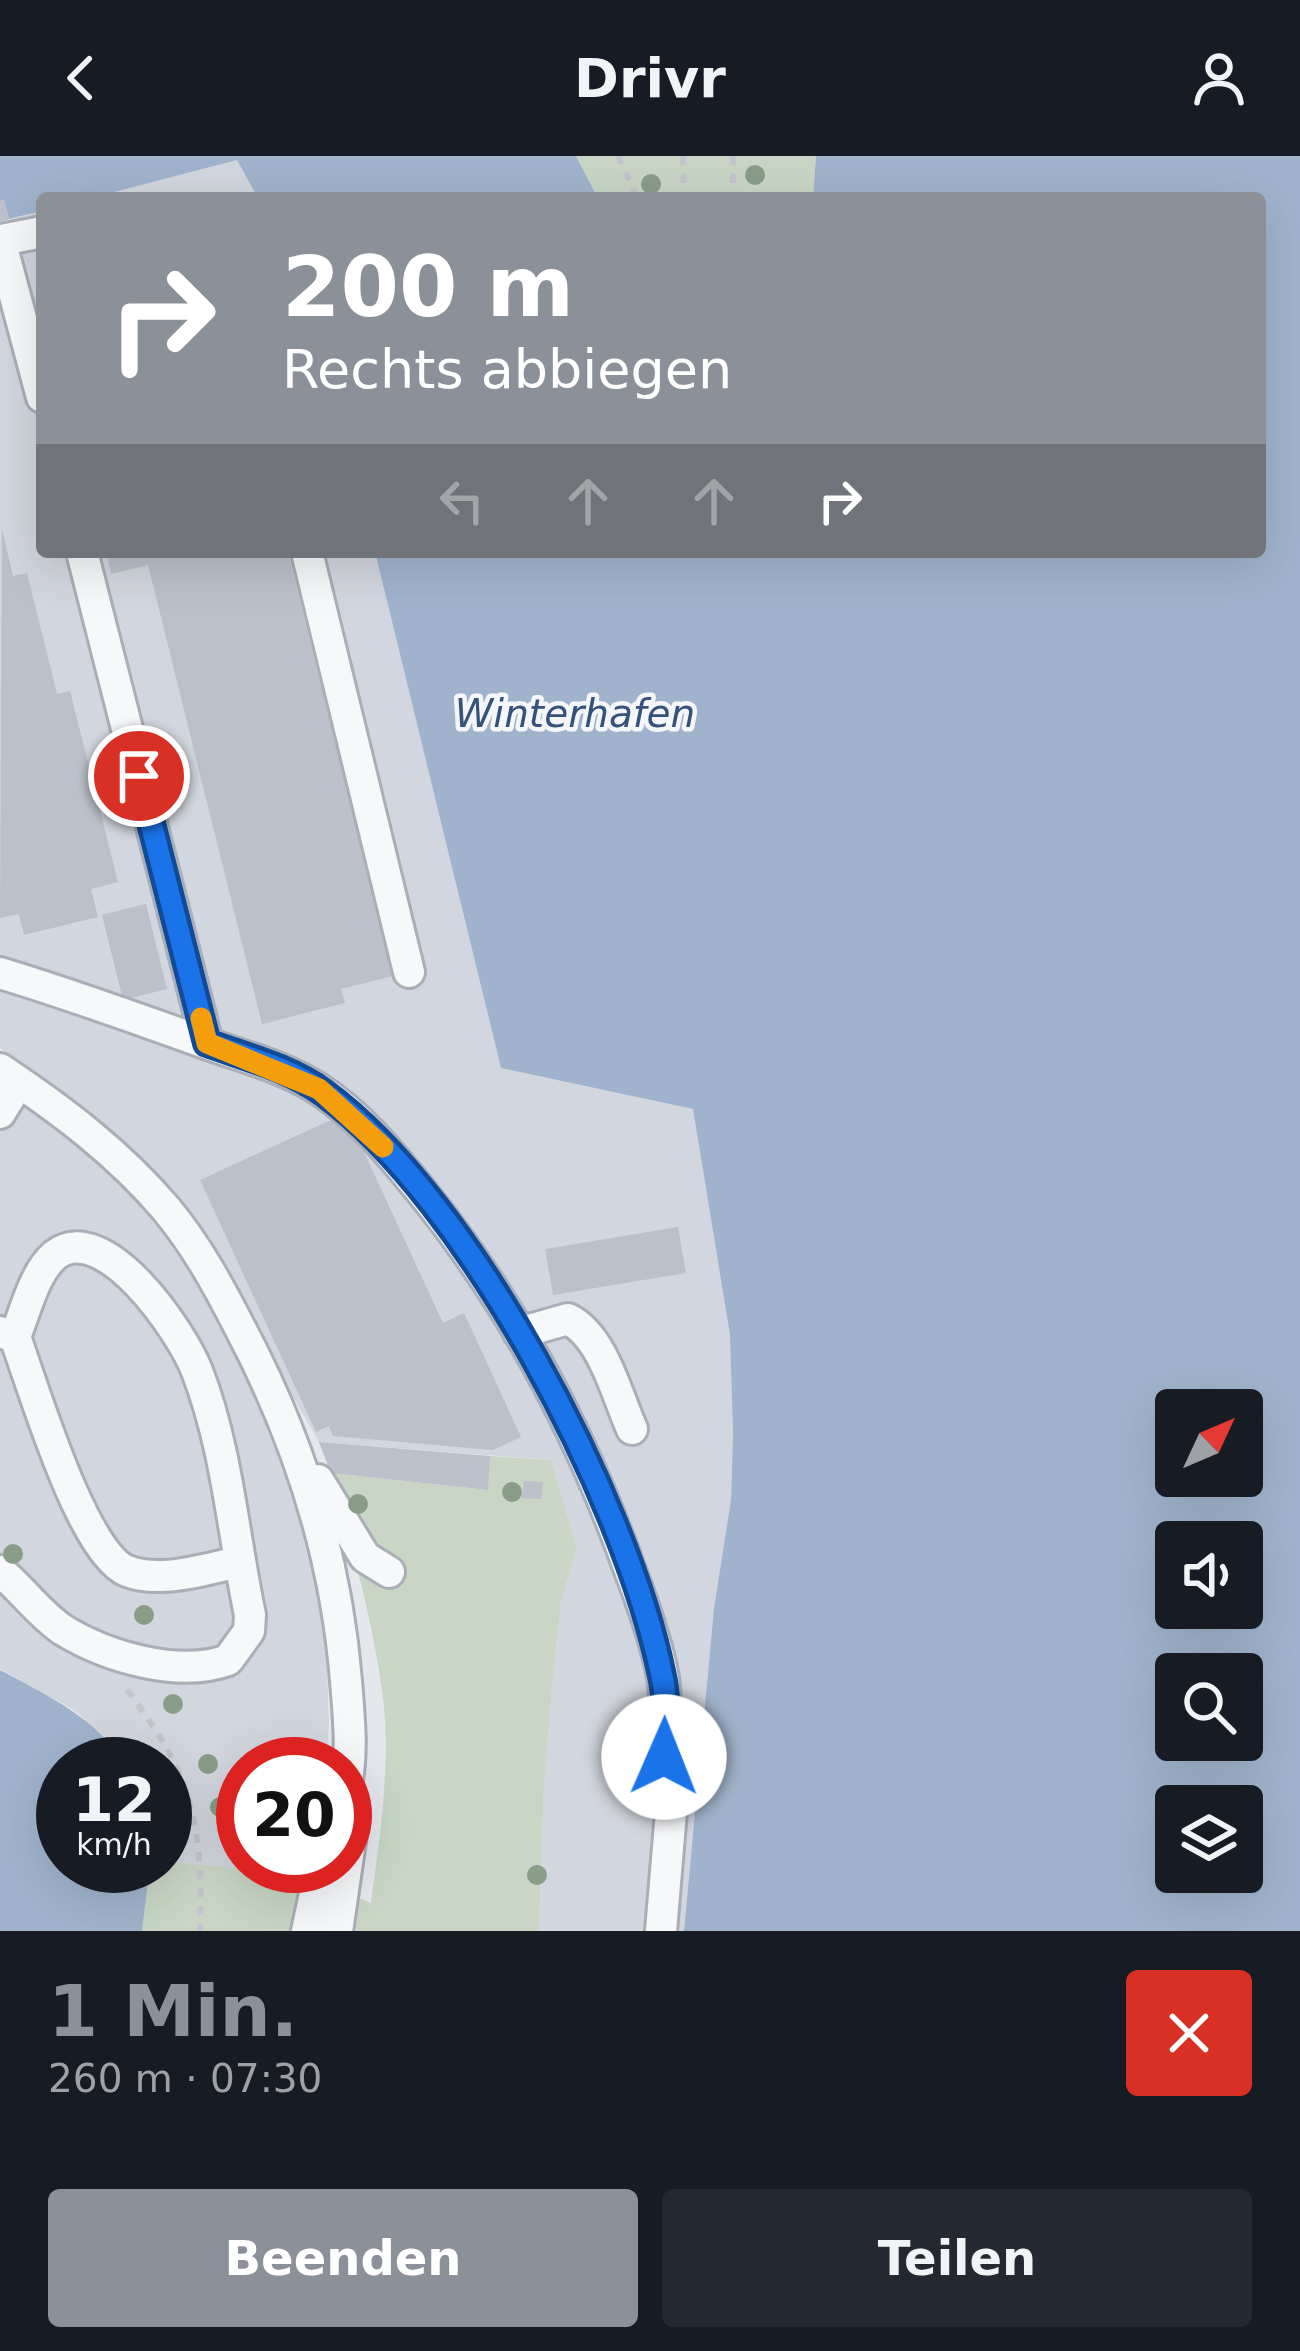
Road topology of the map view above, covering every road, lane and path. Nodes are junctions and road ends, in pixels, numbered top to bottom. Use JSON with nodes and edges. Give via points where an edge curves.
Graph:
{"nodes":[{"id":1,"x":618,"y":156,"type":"edge"},
{"id":2,"x":683,"y":156,"type":"edge"},
{"id":3,"x":733,"y":156,"type":"edge"},
{"id":4,"x":634,"y":192,"type":"edge"},
{"id":5,"x":684,"y":192,"type":"edge"},
{"id":6,"x":733,"y":192,"type":"edge"},
{"id":7,"x":36,"y":233,"type":"edge"},
{"id":8,"x":1,"y":240,"type":"edge"},
{"id":9,"x":36,"y":374,"type":"edge"},
{"id":10,"x":84,"y":558,"type":"edge"},
{"id":11,"x":308,"y":558,"type":"edge"},
{"id":12,"x":409,"y":972,"type":"dead end"},
{"id":13,"x":0,"y":973,"type":"edge"},
{"id":14,"x":207,"y":1043,"type":"junction"},
{"id":15,"x":9,"y":1076,"type":"edge"},
{"id":16,"x":0,"y":1113,"type":"edge"},
{"id":17,"x":519,"y":1334,"type":"junction"},
{"id":18,"x":7,"y":1335,"type":"edge"},
{"id":19,"x":632,"y":1430,"type":"dead end"},
{"id":20,"x":293,"y":1438,"type":"junction"},
{"id":21,"x":239,"y":1562,"type":"junction"},
{"id":22,"x":0,"y":1571,"type":"edge"},
{"id":23,"x":389,"y":1572,"type":"dead end"},
{"id":24,"x":115,"y":1675,"type":"dead end"},
{"id":25,"x":348,"y":1737,"type":"edge"},
{"id":26,"x":315,"y":1893,"type":"edge"},
{"id":27,"x":343,"y":1893,"type":"edge"},
{"id":28,"x":200,"y":1931,"type":"edge"},
{"id":29,"x":307,"y":1931,"type":"edge"},
{"id":30,"x":337,"y":1931,"type":"edge"},
{"id":31,"x":661,"y":1931,"type":"edge"}],
"edges":[{"from":1,"to":4,"type":"path"},
{"from":2,"to":5,"type":"path"},
{"from":3,"to":6,"type":"path"},
{"from":7,"to":8,"type":"street"},
{"from":8,"to":9,"type":"street"},
{"from":10,"to":14,"type":"street"},
{"from":11,"to":12,"type":"street"},
{"from":13,"to":14,"type":"street"},
{"from":14,"to":17,"type":"street","via":[[307,1083],[368,1130],[441,1215]]},
{"from":15,"to":16,"type":"street"},
{"from":15,"to":20,"type":"street","via":[[112,1152],[170,1214],[212,1273]]},
{"from":17,"to":19,"type":"street","via":[[568,1319],[579,1325]]},
{"from":17,"to":31,"type":"street","via":[[614,1527],[663,1678],[664,1757],[674,1776]]},
{"from":18,"to":21,"type":"street","via":[[107,1557],[146,1575]]},
{"from":18,"to":21,"type":"street","via":[[51,1258],[82,1245],[117,1263],[196,1367]]},
{"from":20,"to":23,"type":"street","via":[[365,1557]]},
{"from":20,"to":25,"type":"street","via":[[329,1562]]},
{"from":21,"to":22,"type":"street","via":[[249,1631],[228,1660],[186,1669],[64,1630]]},
{"from":24,"to":28,"type":"path","via":[[158,1730],[194,1810]]},
{"from":26,"to":29,"type":"street"},
{"from":27,"to":30,"type":"street"}]}
